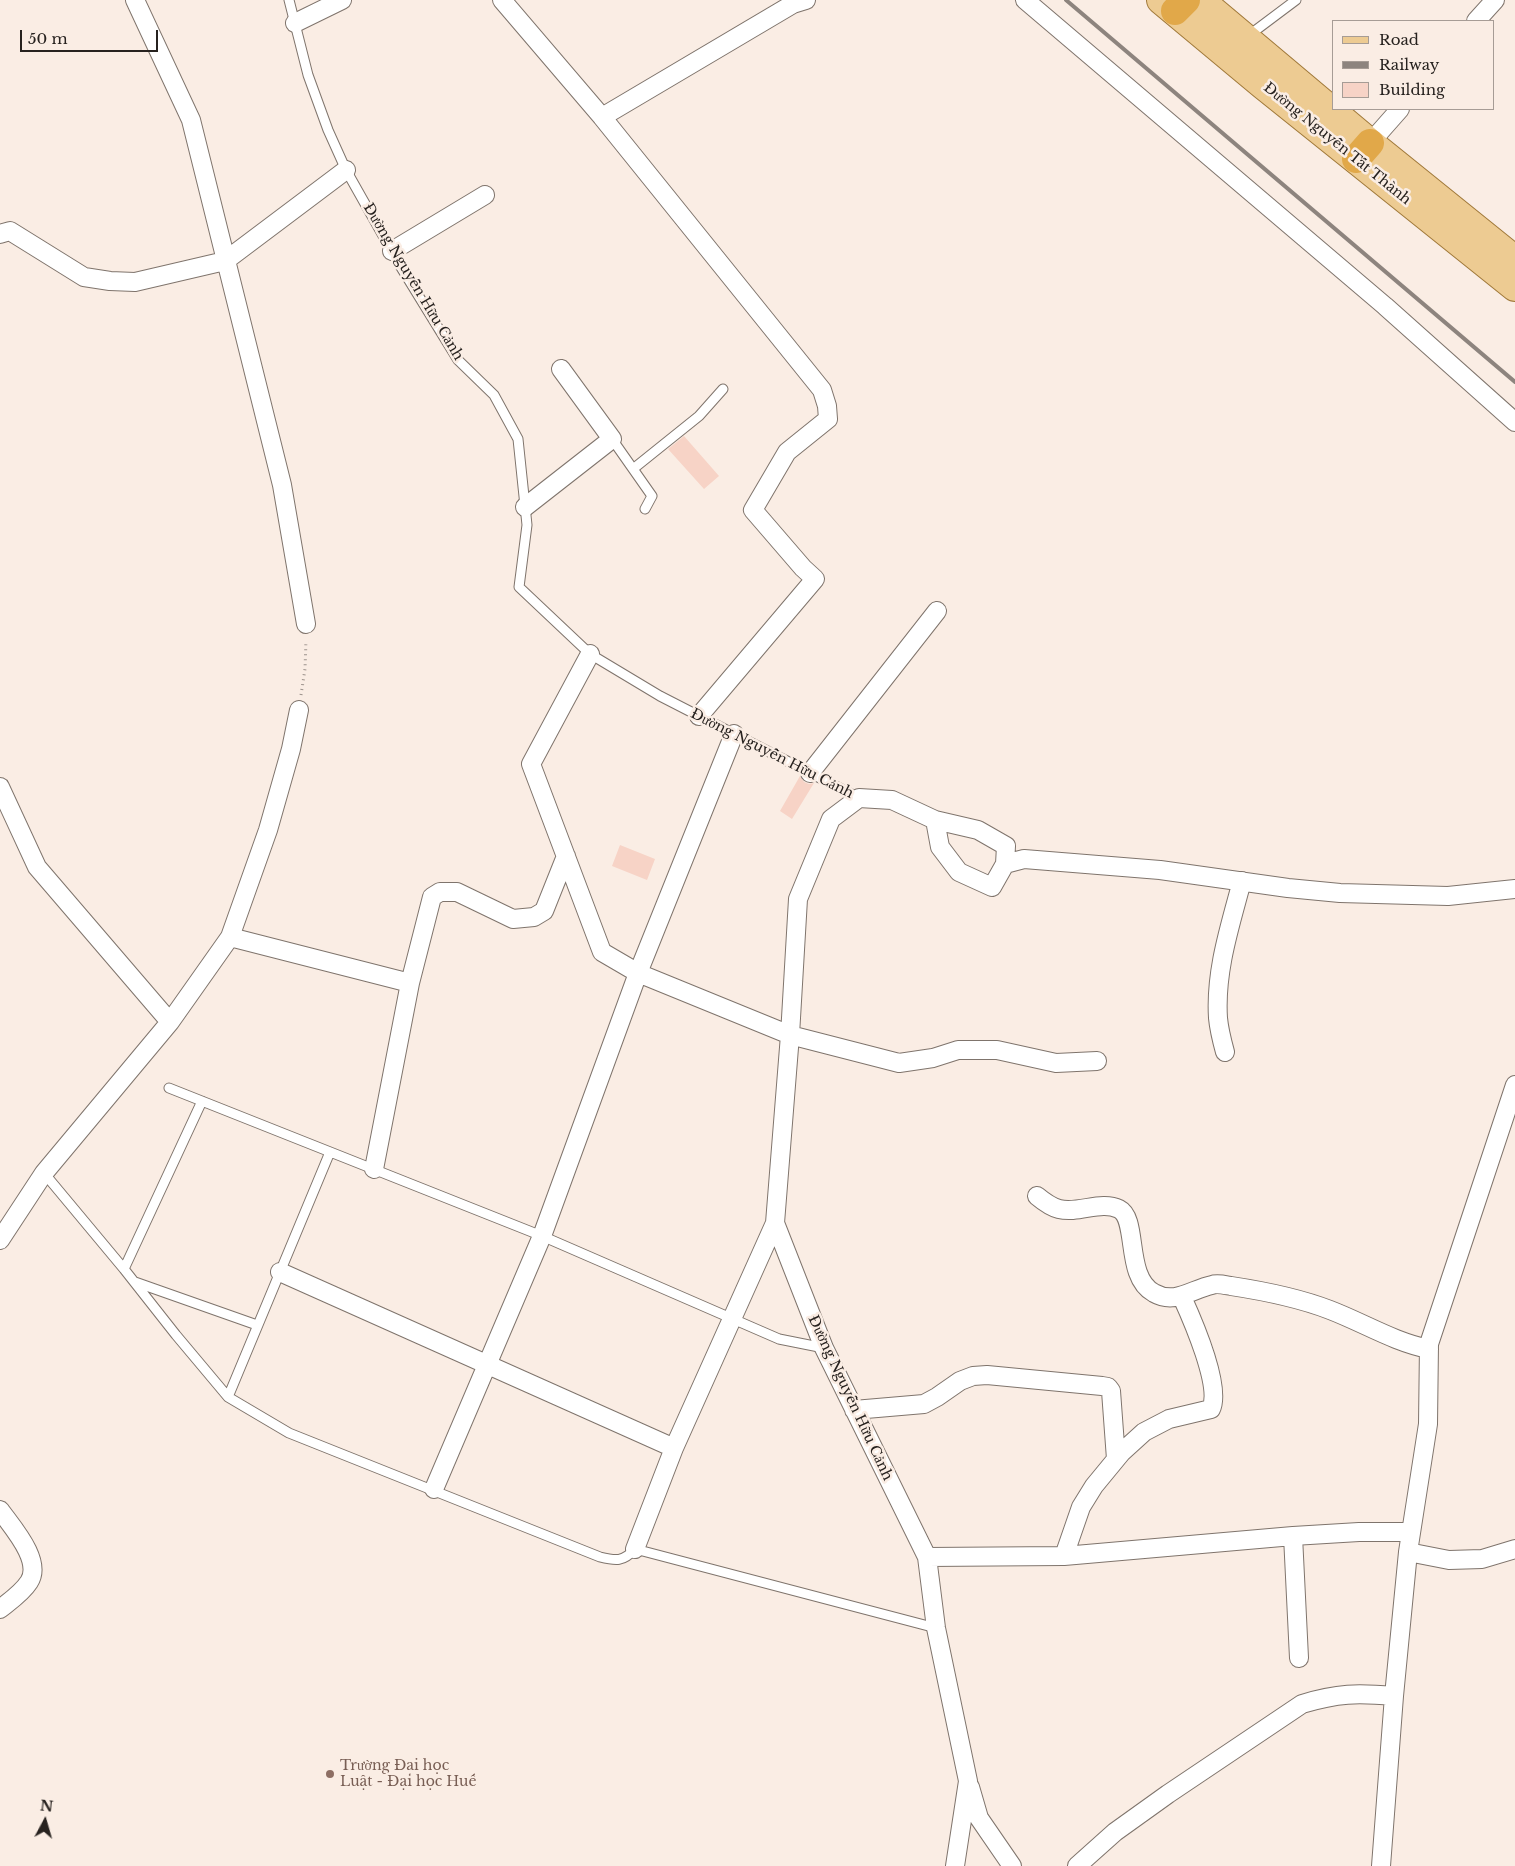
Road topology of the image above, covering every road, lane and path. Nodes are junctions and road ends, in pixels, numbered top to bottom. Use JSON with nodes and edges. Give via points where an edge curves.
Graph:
{"nodes":[{"id":1,"x":135,"y":0,"type":"edge"},
{"id":2,"x":289,"y":0,"type":"edge"},
{"id":3,"x":342,"y":0,"type":"edge"},
{"id":4,"x":502,"y":0,"type":"edge"},
{"id":5,"x":806,"y":0,"type":"edge"},
{"id":6,"x":1024,"y":0,"type":"edge"},
{"id":7,"x":1200,"y":0,"type":"edge"},
{"id":8,"x":1296,"y":0,"type":"edge"},
{"id":9,"x":1495,"y":0,"type":"edge"},
{"id":10,"x":1174,"y":4,"type":"edge"},
{"id":11,"x":1477,"y":20,"type":"edge"},
{"id":12,"x":295,"y":23,"type":"junction"},
{"id":13,"x":1246,"y":38,"type":"junction"},
{"id":14,"x":1399,"y":110,"type":"edge"},
{"id":15,"x":602,"y":117,"type":"junction"},
{"id":16,"x":1363,"y":151,"type":"junction"},
{"id":17,"x":346,"y":170,"type":"junction"},
{"id":18,"x":485,"y":195,"type":"dead end"},
{"id":19,"x":0,"y":234,"type":"edge"},
{"id":20,"x":392,"y":251,"type":"junction"},
{"id":21,"x":1515,"y":260,"type":"edge"},
{"id":22,"x":225,"y":261,"type":"junction"},
{"id":23,"x":1515,"y":287,"type":"edge"},
{"id":24,"x":562,"y":369,"type":"dead end"},
{"id":25,"x":723,"y":390,"type":"dead end"},
{"id":26,"x":1515,"y":422,"type":"edge"},
{"id":27,"x":612,"y":439,"type":"junction"},
{"id":28,"x":633,"y":469,"type":"junction"},
{"id":29,"x":525,"y":507,"type":"junction"},
{"id":30,"x":645,"y":509,"type":"dead end"},
{"id":31,"x":937,"y":611,"type":"dead end"},
{"id":32,"x":306,"y":624,"type":"joint"},
{"id":33,"x":590,"y":654,"type":"junction"},
{"id":34,"x":299,"y":710,"type":"joint"},
{"id":35,"x":698,"y":716,"type":"junction"},
{"id":36,"x":734,"y":734,"type":"junction"},
{"id":37,"x":810,"y":773,"type":"junction"},
{"id":38,"x":0,"y":787,"type":"edge"},
{"id":39,"x":859,"y":798,"type":"junction"},
{"id":40,"x":935,"y":820,"type":"junction"},
{"id":41,"x":566,"y":856,"type":"junction"},
{"id":42,"x":1005,"y":864,"type":"junction"},
{"id":43,"x":1242,"y":881,"type":"junction"},
{"id":44,"x":1515,"y":889,"type":"edge"},
{"id":45,"x":230,"y":937,"type":"junction"},
{"id":46,"x":638,"y":973,"type":"junction"},
{"id":47,"x":410,"y":983,"type":"junction"},
{"id":48,"x":170,"y":1022,"type":"junction"},
{"id":49,"x":790,"y":1034,"type":"junction"},
{"id":50,"x":1225,"y":1052,"type":"dead end"},
{"id":51,"x":1096,"y":1061,"type":"dead end"},
{"id":52,"x":1515,"y":1085,"type":"edge"},
{"id":53,"x":170,"y":1088,"type":"dead end"},
{"id":54,"x":202,"y":1101,"type":"junction"},
{"id":55,"x":330,"y":1152,"type":"junction"},
{"id":56,"x":374,"y":1169,"type":"junction"},
{"id":57,"x":44,"y":1173,"type":"junction"},
{"id":58,"x":1037,"y":1196,"type":"dead end"},
{"id":59,"x":775,"y":1222,"type":"junction"},
{"id":60,"x":542,"y":1236,"type":"junction"},
{"id":61,"x":0,"y":1240,"type":"edge"},
{"id":62,"x":124,"y":1269,"type":"junction"},
{"id":63,"x":280,"y":1272,"type":"junction"},
{"id":64,"x":135,"y":1282,"type":"junction"},
{"id":65,"x":1182,"y":1297,"type":"junction"},
{"id":66,"x":732,"y":1319,"type":"junction"},
{"id":67,"x":257,"y":1325,"type":"junction"},
{"id":68,"x":824,"y":1348,"type":"junction"},
{"id":69,"x":1429,"y":1349,"type":"junction"},
{"id":70,"x":488,"y":1365,"type":"junction"},
{"id":71,"x":228,"y":1397,"type":"junction"},
{"id":72,"x":854,"y":1410,"type":"junction"},
{"id":73,"x":674,"y":1448,"type":"junction"},
{"id":74,"x":1116,"y":1459,"type":"junction"},
{"id":75,"x":434,"y":1489,"type":"junction"},
{"id":76,"x":0,"y":1510,"type":"edge"},
{"id":77,"x":1411,"y":1532,"type":"junction"},
{"id":78,"x":1293,"y":1536,"type":"junction"},
{"id":79,"x":1515,"y":1549,"type":"edge"},
{"id":80,"x":635,"y":1550,"type":"junction"},
{"id":81,"x":1408,"y":1552,"type":"junction"},
{"id":82,"x":1064,"y":1556,"type":"junction"},
{"id":83,"x":927,"y":1557,"type":"junction"},
{"id":84,"x":0,"y":1609,"type":"edge"},
{"id":85,"x":936,"y":1628,"type":"junction"},
{"id":86,"x":1299,"y":1658,"type":"dead end"},
{"id":87,"x":1394,"y":1696,"type":"junction"},
{"id":88,"x":968,"y":1781,"type":"junction"},
{"id":89,"x":955,"y":1866,"type":"edge"},
{"id":90,"x":1012,"y":1866,"type":"edge"},
{"id":91,"x":1077,"y":1866,"type":"edge"},
{"id":92,"x":1381,"y":1866,"type":"edge"}],
"edges":[{"from":1,"to":22,"type":"street","via":[[191,120]]},
{"from":2,"to":12,"type":"lane","name":"Đường Nguyễn Hữu Cảnh"},
{"from":3,"to":12,"type":"street"},
{"from":4,"to":15,"type":"street"},
{"from":5,"to":15,"type":"street","via":[[793,4]]},
{"from":6,"to":26,"type":"street","via":[[1384,306]]},
{"from":7,"to":13,"type":"main road","name":"Đường Nguyễn Tất Thành"},
{"from":8,"to":13,"type":"lane"},
{"from":9,"to":11,"type":"street"},
{"from":10,"to":16,"type":"main road","name":"Đường Nguyễn Tất Thành","via":[[1263,85]]},
{"from":12,"to":17,"type":"lane","name":"Đường Nguyễn Hữu Cảnh","via":[[308,75]]},
{"from":13,"to":16,"type":"main road","name":"Đường Nguyễn Tất Thành"},
{"from":14,"to":16,"type":"street"},
{"from":15,"to":35,"type":"street","via":[[822,390],[827,406],[828,419],[787,452],[753,510],[815,579]]},
{"from":16,"to":21,"type":"main road","name":"Đường Nguyễn Tất Thành"},
{"from":16,"to":23,"type":"main road","name":"Đường Nguyễn Tất Thành"},
{"from":17,"to":20,"type":"lane","name":"Đường Nguyễn Hữu Cảnh"},
{"from":17,"to":22,"type":"street"},
{"from":18,"to":20,"type":"street"},
{"from":19,"to":22,"type":"street","via":[[10,230],[84,277],[110,281],[135,282]]},
{"from":20,"to":29,"type":"lane","name":"Đường Nguyễn Hữu Cảnh","via":[[458,360],[494,395],[518,439]]},
{"from":22,"to":32,"type":"street","via":[[282,485]]},
{"from":24,"to":27,"type":"street"},
{"from":25,"to":28,"type":"lane","via":[[700,416]]},
{"from":27,"to":28,"type":"lane"},
{"from":27,"to":29,"type":"street"},
{"from":28,"to":30,"type":"lane","via":[[652,496]]},
{"from":29,"to":33,"type":"lane","name":"Đường Nguyễn Hữu Cảnh","via":[[527,525],[519,586]]},
{"from":31,"to":37,"type":"street"},
{"from":32,"to":34,"type":"path","via":[[305,669]]},
{"from":33,"to":35,"type":"lane","name":"Đường Nguyễn Hữu Cảnh"},
{"from":33,"to":41,"type":"street","via":[[531,764]]},
{"from":34,"to":45,"type":"street","via":[[268,830]]},
{"from":35,"to":36,"type":"lane","name":"Đường Nguyễn Hữu Cảnh"},
{"from":36,"to":37,"type":"lane","name":"Đường Nguyễn Hữu Cảnh"},
{"from":36,"to":46,"type":"street"},
{"from":37,"to":39,"type":"lane","name":"Đường Nguyễn Hữu Cảnh"},
{"from":38,"to":48,"type":"street","via":[[37,867]]},
{"from":39,"to":40,"type":"street","via":[[892,800]]},
{"from":39,"to":49,"type":"street","name":"Đường Nguyễn Hữu Cảnh","via":[[831,819],[798,899]]},
{"from":40,"to":42,"type":"street","via":[[978,830],[1006,846]]},
{"from":40,"to":42,"type":"street","via":[[940,847],[959,872],[992,887]]},
{"from":41,"to":46,"type":"street","via":[[602,952]]},
{"from":41,"to":47,"type":"street","via":[[544,911],[534,917],[513,919],[457,892],[440,892],[432,897]]},
{"from":42,"to":43,"type":"street","via":[[1024,860],[1044,861],[1160,870]]},
{"from":43,"to":44,"type":"street","via":[[1332,892],[1448,896]]},
{"from":43,"to":50,"type":"street","via":[[1220,970],[1218,1019]]},
{"from":45,"to":47,"type":"street"},
{"from":45,"to":48,"type":"street"},
{"from":46,"to":49,"type":"street"},
{"from":46,"to":60,"type":"street"},
{"from":47,"to":56,"type":"street"},
{"from":48,"to":57,"type":"street"},
{"from":49,"to":51,"type":"street","via":[[899,1063],[958,1050],[997,1050],[1056,1063]]},
{"from":49,"to":59,"type":"street","name":"Đường Nguyễn Hữu Cảnh"},
{"from":52,"to":69,"type":"street"},
{"from":53,"to":54,"type":"lane"},
{"from":54,"to":55,"type":"lane"},
{"from":54,"to":62,"type":"lane"},
{"from":55,"to":56,"type":"lane"},
{"from":55,"to":63,"type":"lane"},
{"from":56,"to":60,"type":"lane"},
{"from":57,"to":61,"type":"street"},
{"from":57,"to":62,"type":"lane"},
{"from":58,"to":65,"type":"street","via":[[1058,1209],[1070,1211],[1103,1206],[1124,1212],[1130,1229],[1135,1267],[1146,1288],[1156,1295]]},
{"from":59,"to":66,"type":"street"},
{"from":59,"to":68,"type":"street","name":"Đường Nguyễn Hữu Cảnh"},
{"from":60,"to":66,"type":"lane"},
{"from":60,"to":70,"type":"street"},
{"from":62,"to":64,"type":"lane"},
{"from":63,"to":67,"type":"lane"},
{"from":63,"to":70,"type":"street"},
{"from":64,"to":67,"type":"lane"},
{"from":64,"to":71,"type":"lane"},
{"from":65,"to":69,"type":"street","via":[[1213,1284],[1299,1299],[1409,1345]]},
{"from":65,"to":74,"type":"street","via":[[1208,1364],[1214,1394],[1212,1409],[1169,1419],[1144,1432]]},
{"from":66,"to":68,"type":"lane","via":[[779,1339]]},
{"from":66,"to":73,"type":"street"},
{"from":67,"to":71,"type":"lane"},
{"from":68,"to":72,"type":"street","name":"Đường Nguyễn Hữu Cảnh"},
{"from":69,"to":77,"type":"street","via":[[1428,1424]]},
{"from":70,"to":73,"type":"street"},
{"from":70,"to":75,"type":"street"},
{"from":71,"to":75,"type":"lane","via":[[289,1432]]},
{"from":72,"to":74,"type":"street","via":[[924,1404],[973,1376],[1108,1387],[1112,1396]]},
{"from":72,"to":83,"type":"street","name":"Đường Nguyễn Hữu Cảnh"},
{"from":73,"to":80,"type":"street"},
{"from":74,"to":82,"type":"street","via":[[1081,1508]]},
{"from":75,"to":80,"type":"lane","via":[[600,1557],[626,1558]]},
{"from":76,"to":84,"type":"street","via":[[21,1538],[33,1569],[30,1581]]},
{"from":77,"to":78,"type":"street"},
{"from":77,"to":81,"type":"street"},
{"from":78,"to":82,"type":"street"},
{"from":78,"to":86,"type":"street"},
{"from":79,"to":81,"type":"street","via":[[1482,1558],[1449,1560]]},
{"from":80,"to":85,"type":"lane"},
{"from":81,"to":87,"type":"street"},
{"from":82,"to":83,"type":"street"},
{"from":83,"to":85,"type":"street","name":"Đường Nguyễn Hữu Cảnh"},
{"from":85,"to":88,"type":"street","name":"Đường Nguyễn Hữu Cảnh"},
{"from":87,"to":91,"type":"street","via":[[1346,1694],[1302,1704],[1115,1832]]},
{"from":87,"to":92,"type":"street"},
{"from":88,"to":89,"type":"street","name":"Đường Nguyễn Hữu Cảnh"},
{"from":88,"to":90,"type":"street","via":[[979,1818]]}]}
